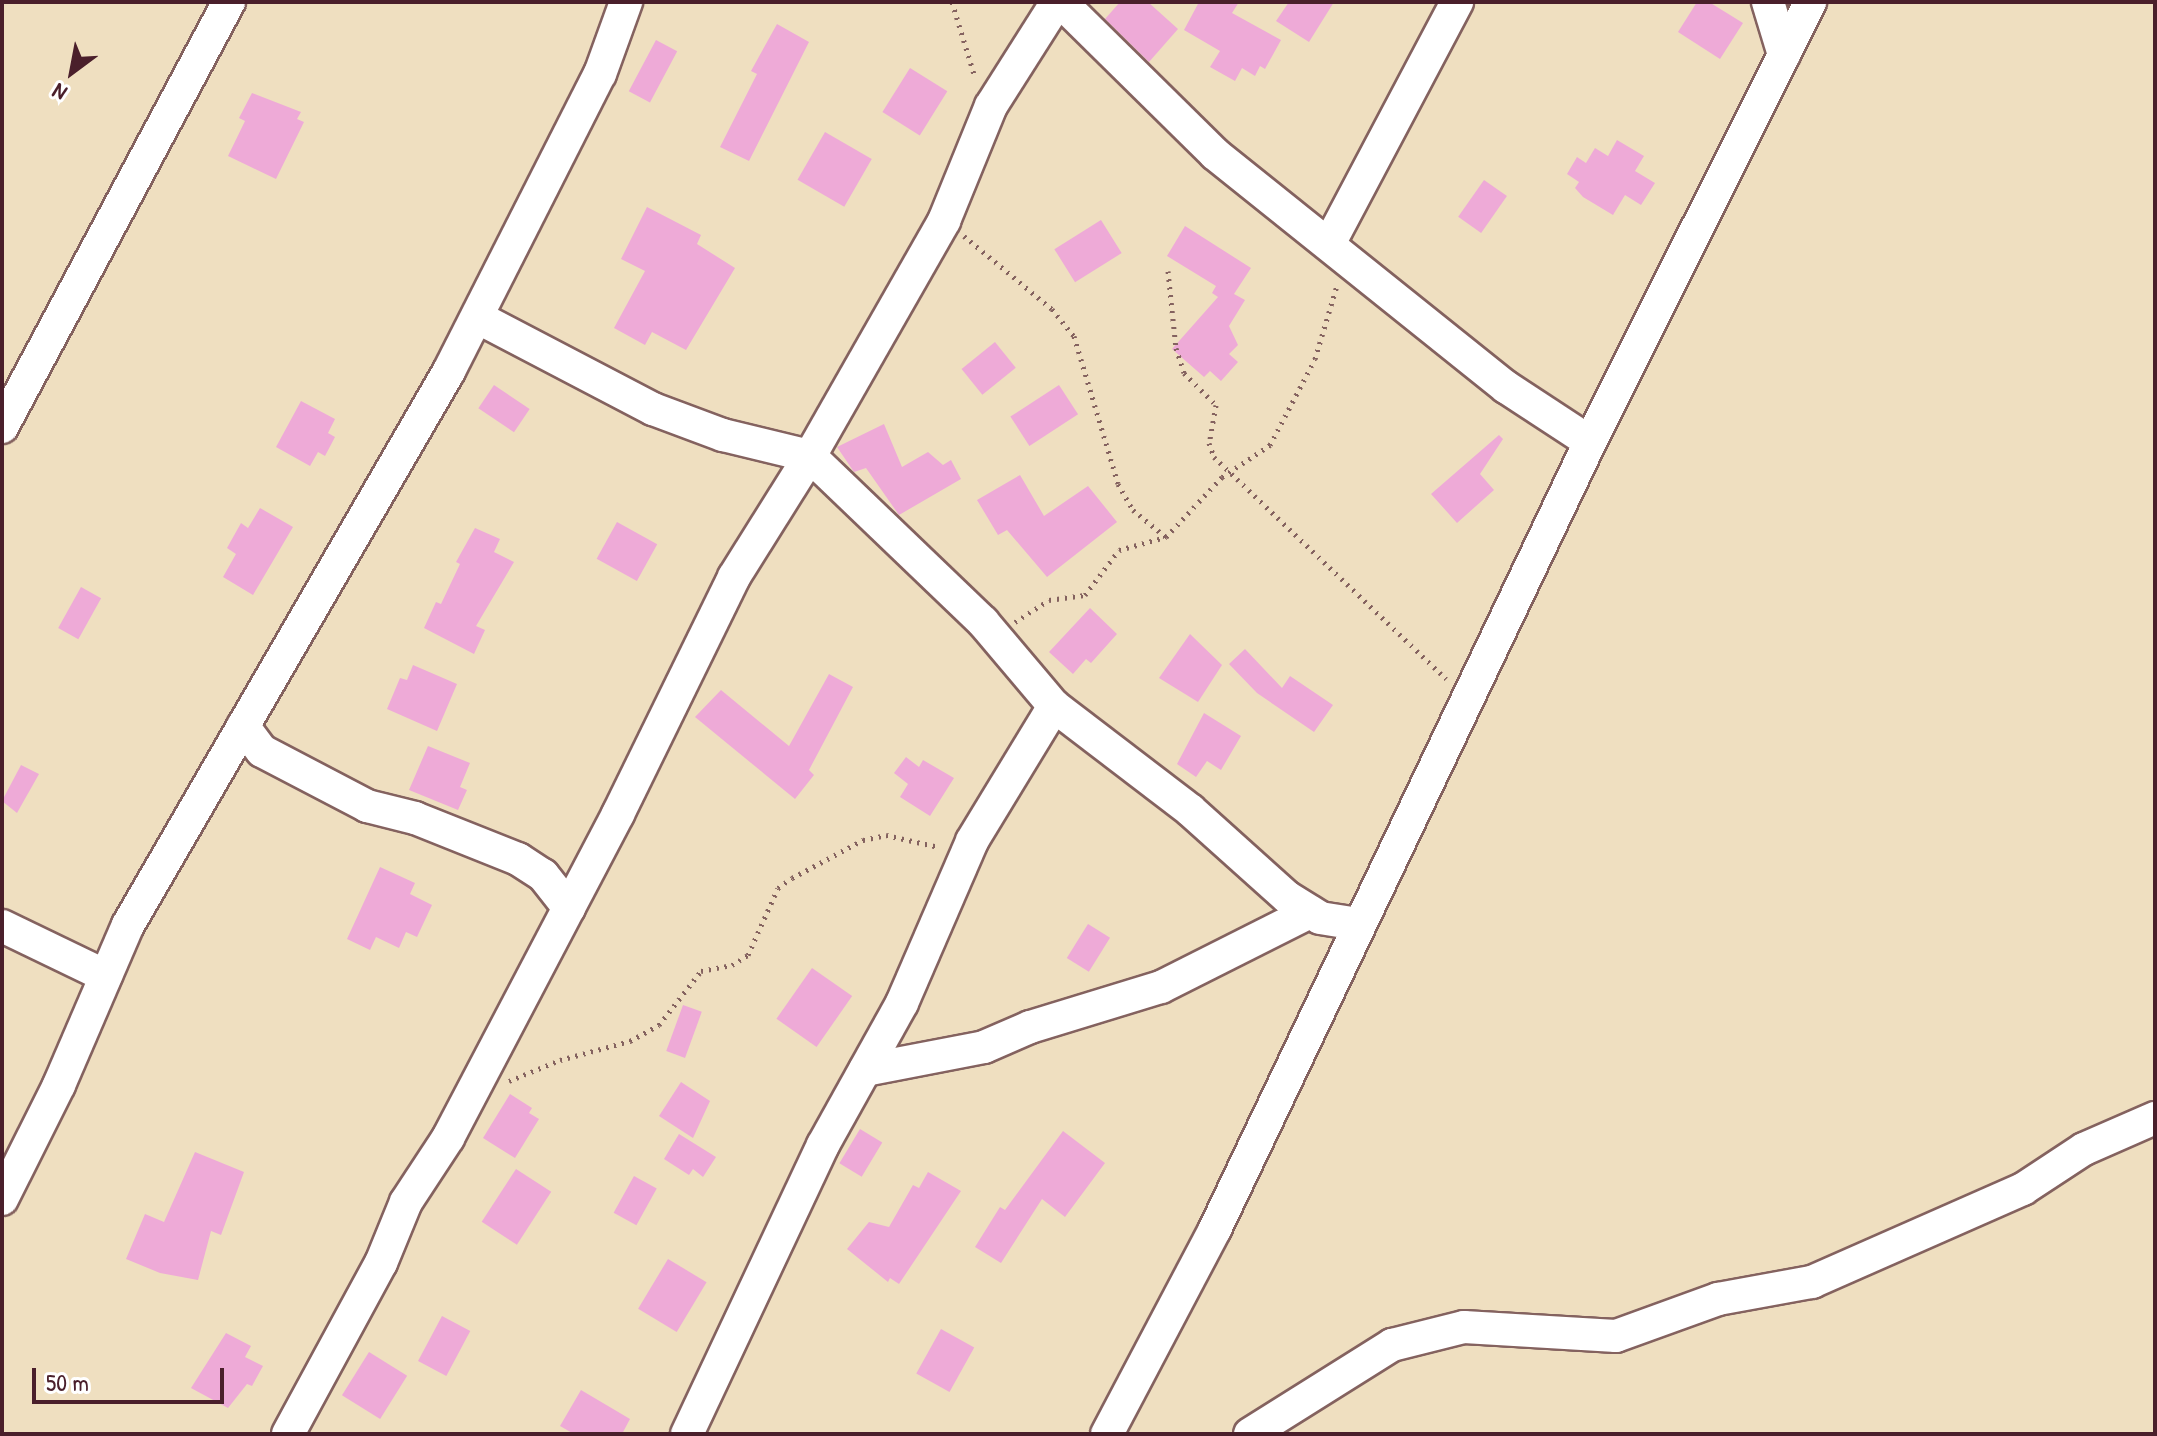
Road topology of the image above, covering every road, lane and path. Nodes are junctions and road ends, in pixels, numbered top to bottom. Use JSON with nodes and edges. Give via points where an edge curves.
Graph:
{"nodes":[{"id":1,"x":229,"y":2,"type":"edge"},
{"id":2,"x":626,"y":2,"type":"edge"},
{"id":3,"x":952,"y":2,"type":"edge"},
{"id":4,"x":1059,"y":2,"type":"edge"},
{"id":5,"x":1457,"y":2,"type":"edge"},
{"id":6,"x":1768,"y":2,"type":"edge"},
{"id":7,"x":1810,"y":2,"type":"edge"},
{"id":8,"x":1784,"y":55,"type":"junction"},
{"id":9,"x":991,"y":106,"type":"junction"},
{"id":10,"x":944,"y":221,"type":"junction"},
{"id":11,"x":1336,"y":250,"type":"junction"},
{"id":12,"x":1168,"y":271,"type":"dead end"},
{"id":13,"x":477,"y":317,"type":"junction"},
{"id":14,"x":2,"y":427,"type":"edge"},
{"id":15,"x":1590,"y":442,"type":"junction"},
{"id":16,"x":810,"y":456,"type":"junction"},
{"id":17,"x":1228,"y":473,"type":"junction"},
{"id":18,"x":1166,"y":537,"type":"junction"},
{"id":19,"x":994,"y":635,"type":"junction"},
{"id":20,"x":1470,"y":695,"type":"junction"},
{"id":21,"x":1054,"y":706,"type":"junction"},
{"id":22,"x":243,"y":726,"type":"junction"},
{"id":23,"x":972,"y":841,"type":"junction"},
{"id":24,"x":569,"y":908,"type":"junction"},
{"id":25,"x":1310,"y":912,"type":"junction"},
{"id":26,"x":1359,"y":924,"type":"junction"},
{"id":27,"x":2,"y":926,"type":"edge"},
{"id":28,"x":106,"y":976,"type":"junction"},
{"id":29,"x":865,"y":1070,"type":"junction"},
{"id":30,"x":473,"y":1090,"type":"junction"},
{"id":31,"x":2155,"y":1118,"type":"edge"},
{"id":32,"x":2,"y":1199,"type":"edge"},
{"id":33,"x":288,"y":1434,"type":"edge"},
{"id":34,"x":687,"y":1434,"type":"edge"},
{"id":35,"x":1107,"y":1434,"type":"edge"},
{"id":36,"x":1250,"y":1434,"type":"edge"}],
"edges":[{"from":1,"to":14,"type":"street"},
{"from":2,"to":13,"type":"street","via":[[600,74]]},
{"from":3,"to":9,"type":"path","via":[[977,84]]},
{"from":4,"to":9,"type":"street"},
{"from":4,"to":11,"type":"street","via":[[1215,154]]},
{"from":5,"to":11,"type":"street"},
{"from":6,"to":8,"type":"street"},
{"from":7,"to":8,"type":"street"},
{"from":8,"to":15,"type":"street"},
{"from":9,"to":10,"type":"street"},
{"from":10,"to":16,"type":"street"},
{"from":10,"to":18,"type":"path","via":[[1012,273],[1074,336],[1118,484],[1133,510]]},
{"from":11,"to":15,"type":"street","via":[[1506,387]]},
{"from":11,"to":17,"type":"path","via":[[1315,359],[1275,436],[1258,458]]},
{"from":12,"to":17,"type":"path","via":[[1176,348],[1184,373],[1216,405],[1209,443]]},
{"from":13,"to":16,"type":"street","via":[[653,409],[723,435]]},
{"from":13,"to":22,"type":"street"},
{"from":15,"to":20,"type":"street"},
{"from":16,"to":19,"type":"street"},
{"from":16,"to":24,"type":"street","via":[[734,577]]},
{"from":17,"to":18,"type":"path"},
{"from":17,"to":20,"type":"path","via":[[1442,677]]},
{"from":18,"to":19,"type":"path","via":[[1119,550],[1085,595],[1049,600]]},
{"from":19,"to":21,"type":"street"},
{"from":20,"to":26,"type":"street"},
{"from":21,"to":23,"type":"street"},
{"from":21,"to":25,"type":"street","via":[[1190,810]]},
{"from":22,"to":24,"type":"street","via":[[262,751],[367,806],[415,818],[518,859],[543,875]]},
{"from":22,"to":28,"type":"street","via":[[128,925]]},
{"from":23,"to":29,"type":"street","via":[[902,1003]]},
{"from":23,"to":30,"type":"path","via":[[934,847],[886,835],[863,840],[778,888],[748,955],[732,965],[701,971],[659,1025],[630,1041],[560,1060],[532,1076]]},
{"from":24,"to":30,"type":"street"},
{"from":25,"to":26,"type":"street"},
{"from":25,"to":29,"type":"street","via":[[1161,987],[1030,1027],[984,1047]]},
{"from":26,"to":35,"type":"street","via":[[1215,1229]]},
{"from":27,"to":28,"type":"street"},
{"from":28,"to":32,"type":"street"},
{"from":29,"to":34,"type":"street","via":[[823,1145]]},
{"from":30,"to":33,"type":"street","via":[[406,1202],[381,1263]]},
{"from":31,"to":36,"type":"street","via":[[2084,1149],[2023,1189],[1812,1282],[1718,1299],[1616,1336],[1464,1327],[1392,1345]]}]}
